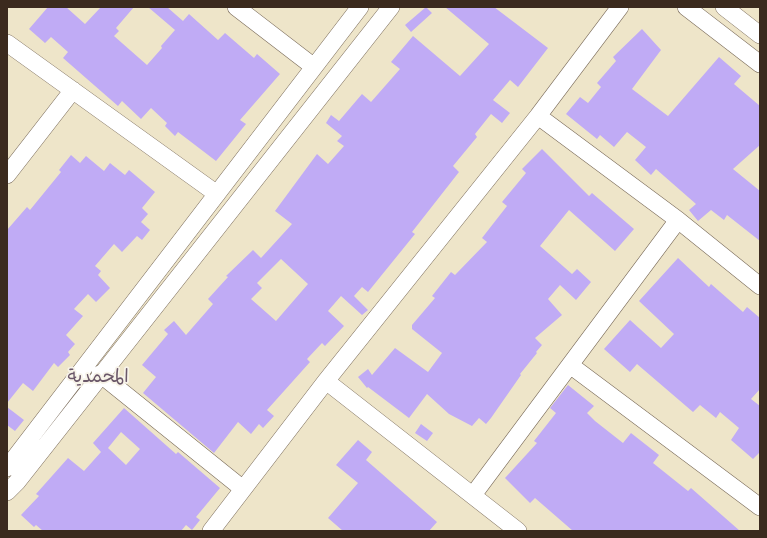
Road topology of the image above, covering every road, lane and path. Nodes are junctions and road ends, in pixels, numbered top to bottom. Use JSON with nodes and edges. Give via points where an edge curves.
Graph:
{"nodes":[{"id":1,"x":236,"y":7,"type":"edge"},
{"id":2,"x":360,"y":7,"type":"edge"},
{"id":3,"x":391,"y":7,"type":"edge"},
{"id":4,"x":620,"y":7,"type":"edge"},
{"id":5,"x":686,"y":7,"type":"edge"},
{"id":6,"x":724,"y":7,"type":"edge"},
{"id":7,"x":760,"y":35,"type":"edge"},
{"id":8,"x":7,"y":43,"type":"edge"},
{"id":9,"x":760,"y":64,"type":"edge"},
{"id":10,"x":314,"y":67,"type":"junction"},
{"id":11,"x":73,"y":90,"type":"junction"},
{"id":12,"x":538,"y":116,"type":"junction"},
{"id":13,"x":7,"y":175,"type":"edge"},
{"id":14,"x":217,"y":194,"type":"junction"},
{"id":15,"x":678,"y":220,"type":"junction"},
{"id":16,"x":760,"y":286,"type":"edge"},
{"id":17,"x":570,"y":365,"type":"junction"},
{"id":18,"x":100,"y":374,"type":"junction"},
{"id":19,"x":326,"y":380,"type":"junction"},
{"id":20,"x":7,"y":468,"type":"edge"},
{"id":21,"x":243,"y":489,"type":"junction"},
{"id":22,"x":7,"y":492,"type":"edge"},
{"id":23,"x":472,"y":495,"type":"junction"},
{"id":24,"x":760,"y":507,"type":"edge"},
{"id":25,"x":210,"y":531,"type":"edge"},
{"id":26,"x":518,"y":531,"type":"edge"}],
"edges":[{"from":1,"to":10,"type":"street"},
{"from":2,"to":10,"type":"street"},
{"from":3,"to":18,"type":"street"},
{"from":4,"to":12,"type":"street"},
{"from":5,"to":9,"type":"street"},
{"from":6,"to":7,"type":"street"},
{"from":8,"to":11,"type":"street"},
{"from":10,"to":14,"type":"street"},
{"from":11,"to":13,"type":"street"},
{"from":11,"to":14,"type":"street"},
{"from":12,"to":15,"type":"street"},
{"from":12,"to":19,"type":"street"},
{"from":14,"to":20,"type":"street"},
{"from":15,"to":16,"type":"street"},
{"from":15,"to":17,"type":"street"},
{"from":17,"to":23,"type":"street"},
{"from":17,"to":24,"type":"street"},
{"from":18,"to":21,"type":"street"},
{"from":18,"to":22,"type":"street"},
{"from":19,"to":21,"type":"street"},
{"from":19,"to":23,"type":"street"},
{"from":21,"to":25,"type":"street"},
{"from":23,"to":26,"type":"street"}]}
